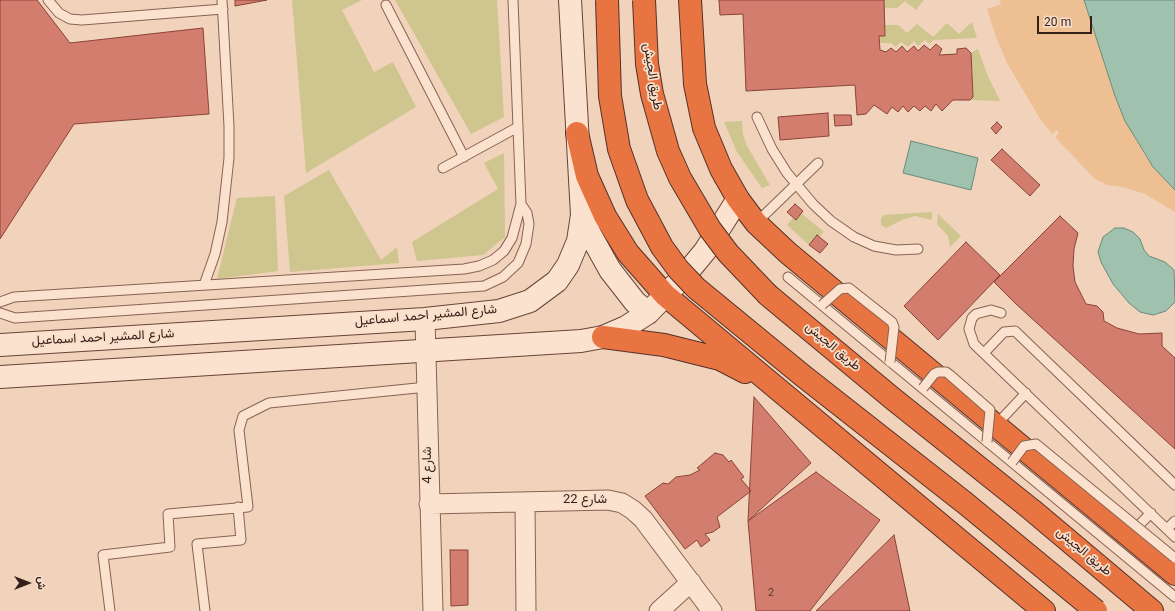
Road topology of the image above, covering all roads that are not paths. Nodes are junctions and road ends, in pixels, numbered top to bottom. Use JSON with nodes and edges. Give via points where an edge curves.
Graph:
{"nodes":[{"id":1,"x":48,"y":0,"type":"edge"},
{"id":2,"x":513,"y":0,"type":"edge"},
{"id":3,"x":570,"y":0,"type":"edge"},
{"id":4,"x":607,"y":0,"type":"edge"},
{"id":5,"x":644,"y":0,"type":"edge"},
{"id":6,"x":690,"y":0,"type":"edge"},
{"id":7,"x":222,"y":5,"type":"edge"},
{"id":8,"x":386,"y":5,"type":"dead end"},
{"id":9,"x":757,"y":117,"type":"dead end"},
{"id":10,"x":518,"y":127,"type":"junction"},
{"id":11,"x":577,"y":133,"type":"junction"},
{"id":12,"x":464,"y":157,"type":"junction"},
{"id":13,"x":818,"y":163,"type":"dead end"},
{"id":14,"x":444,"y":168,"type":"dead end"},
{"id":15,"x":796,"y":184,"type":"junction"},
{"id":16,"x":738,"y":199,"type":"junction"},
{"id":17,"x":521,"y":204,"type":"junction"},
{"id":18,"x":582,"y":215,"type":"junction"},
{"id":19,"x":756,"y":223,"type":"junction"},
{"id":20,"x":918,"y":249,"type":"dead end"},
{"id":21,"x":788,"y":277,"type":"dead end"},
{"id":22,"x":204,"y":286,"type":"junction"},
{"id":23,"x":666,"y":295,"type":"junction"},
{"id":24,"x":0,"y":302,"type":"edge"},
{"id":25,"x":822,"y":305,"type":"junction"},
{"id":26,"x":0,"y":313,"type":"edge"},
{"id":27,"x":648,"y":314,"type":"junction"},
{"id":28,"x":1001,"y":314,"type":"dead end"},
{"id":29,"x":425,"y":319,"type":"junction"},
{"id":30,"x":603,"y":337,"type":"junction"},
{"id":31,"x":0,"y":345,"type":"edge"},
{"id":32,"x":426,"y":350,"type":"junction"},
{"id":33,"x":984,"y":353,"type":"junction"},
{"id":34,"x":890,"y":362,"type":"junction"},
{"id":35,"x":0,"y":377,"type":"edge"},
{"id":36,"x":771,"y":384,"type":"junction"},
{"id":37,"x":427,"y":387,"type":"junction"},
{"id":38,"x":922,"y":388,"type":"junction"},
{"id":39,"x":1026,"y":393,"type":"junction"},
{"id":40,"x":992,"y":433,"type":"junction"},
{"id":41,"x":1012,"y":462,"type":"junction"},
{"id":42,"x":1175,"y":485,"type":"edge"},
{"id":43,"x":525,"y":502,"type":"junction"},
{"id":44,"x":429,"y":504,"type":"junction"},
{"id":45,"x":238,"y":507,"type":"junction"},
{"id":46,"x":1151,"y":514,"type":"junction"},
{"id":47,"x":1175,"y":521,"type":"edge"},
{"id":48,"x":1167,"y":529,"type":"junction"},
{"id":49,"x":1129,"y":535,"type":"junction"},
{"id":50,"x":1175,"y":537,"type":"edge"},
{"id":51,"x":1175,"y":558,"type":"edge"},
{"id":52,"x":1175,"y":574,"type":"edge"},
{"id":53,"x":691,"y":582,"type":"junction"},
{"id":54,"x":1175,"y":597,"type":"edge"},
{"id":55,"x":110,"y":611,"type":"edge"},
{"id":56,"x":205,"y":611,"type":"edge"},
{"id":57,"x":433,"y":611,"type":"edge"},
{"id":58,"x":526,"y":611,"type":"edge"},
{"id":59,"x":659,"y":611,"type":"edge"},
{"id":60,"x":712,"y":611,"type":"edge"},
{"id":61,"x":1044,"y":611,"type":"edge"},
{"id":62,"x":1096,"y":611,"type":"edge"},
{"id":63,"x":1152,"y":611,"type":"edge"}],
"edges":[{"from":1,"to":7,"type":"lane","via":[[58,13],[70,19],[82,20]]},
{"from":2,"to":10,"type":"lane"},
{"from":3,"to":11,"type":"main road","name":"شارع المشير احمد اسماعيل"},
{"from":4,"to":62,"type":"highway","bridge":true,"via":[[610,96],[619,149],[637,200],[659,241],[678,269],[702,293],[802,375],[971,508]]},
{"from":5,"to":63,"type":"highway","name":"طريق الجيش","bridge":true,"via":[[647,64],[652,94],[668,151],[694,204],[728,253],[774,300]]},
{"from":6,"to":16,"type":"highway","via":[[692,60],[698,104],[712,151]]},
{"from":7,"to":22,"type":"lane","via":[[230,158],[222,222]]},
{"from":8,"to":12,"type":"lane"},
{"from":9,"to":15,"type":"lane","via":[[772,149]]},
{"from":10,"to":12,"type":"lane"},
{"from":10,"to":17,"type":"lane"},
{"from":11,"to":18,"type":"main road","name":"شارع المشير احمد اسماعيل"},
{"from":11,"to":23,"type":"highway","via":[[587,176],[605,216],[628,253]]},
{"from":12,"to":14,"type":"lane"},
{"from":13,"to":15,"type":"lane"},
{"from":15,"to":19,"type":"lane"},
{"from":15,"to":20,"type":"lane","via":[[822,212],[859,240],[885,249]]},
{"from":16,"to":19,"type":"highway"},
{"from":16,"to":23,"type":"main road","via":[[705,251]]},
{"from":17,"to":22,"type":"lane","via":[[508,244],[493,260],[479,266]]},
{"from":17,"to":26,"type":"lane","via":[[527,213],[529,224],[526,244],[518,263],[503,277],[484,286],[15,318]]},
{"from":18,"to":27,"type":"main road","via":[[610,270]]},
{"from":18,"to":29,"type":"main road","name":"شارع المشير احمد اسماعيل","via":[[578,241],[568,265],[557,281],[530,300],[498,311]]},
{"from":19,"to":40,"type":"highway"},
{"from":21,"to":25,"type":"lane"},
{"from":22,"to":24,"type":"lane","via":[[14,297]]},
{"from":23,"to":27,"type":"main road"},
{"from":23,"to":36,"type":"highway"},
{"from":25,"to":34,"type":"lane"},
{"from":25,"to":34,"type":"lane","bridge":true,"via":[[840,289],[849,288],[892,322],[894,328]]},
{"from":27,"to":30,"type":"main road"},
{"from":28,"to":33,"type":"lane","via":[[991,310],[981,311],[970,323],[971,339]]},
{"from":29,"to":31,"type":"main road","name":"شارع المشير احمد اسماعيل"},
{"from":29,"to":32,"type":"street","name":"شارع 4"},
{"from":30,"to":32,"type":"main road","via":[[581,341]]},
{"from":30,"to":36,"type":"highway","via":[[664,345],[720,359]]},
{"from":32,"to":35,"type":"main road"},
{"from":32,"to":37,"type":"street","name":"شارع 4"},
{"from":33,"to":39,"type":"lane"},
{"from":33,"to":42,"type":"lane","via":[[1004,332],[1015,331]]},
{"from":34,"to":38,"type":"lane"},
{"from":36,"to":61,"type":"highway"},
{"from":37,"to":44,"type":"street","name":"شارع 4"},
{"from":37,"to":45,"type":"lane","via":[[269,403],[243,416],[239,430],[248,507]]},
{"from":38,"to":40,"type":"lane"},
{"from":38,"to":40,"type":"lane","bridge":true,"via":[[934,374],[946,372],[990,410]]},
{"from":39,"to":40,"type":"lane"},
{"from":39,"to":46,"type":"lane"},
{"from":40,"to":41,"type":"lane"},
{"from":40,"to":49,"type":"highway"},
{"from":41,"to":51,"type":"lane","bridge":true,"via":[[1024,446],[1036,444]]},
{"from":41,"to":54,"type":"lane"},
{"from":43,"to":44,"type":"street","name":"شارع 22"},
{"from":43,"to":53,"type":"street","name":"شارع 22","via":[[608,500],[622,503],[643,519]]},
{"from":43,"to":58,"type":"street"},
{"from":44,"to":57,"type":"street","name":"شارع 4"},
{"from":45,"to":55,"type":"lane","via":[[168,514],[170,547],[103,555]]},
{"from":45,"to":56,"type":"lane","via":[[241,540],[197,544]]},
{"from":46,"to":48,"type":"lane"},
{"from":46,"to":49,"type":"lane"},
{"from":47,"to":48,"type":"lane"},
{"from":48,"to":50,"type":"lane"},
{"from":49,"to":52,"type":"highway"},
{"from":53,"to":59,"type":"street"},
{"from":53,"to":60,"type":"street","name":"شارع 22"}]}
